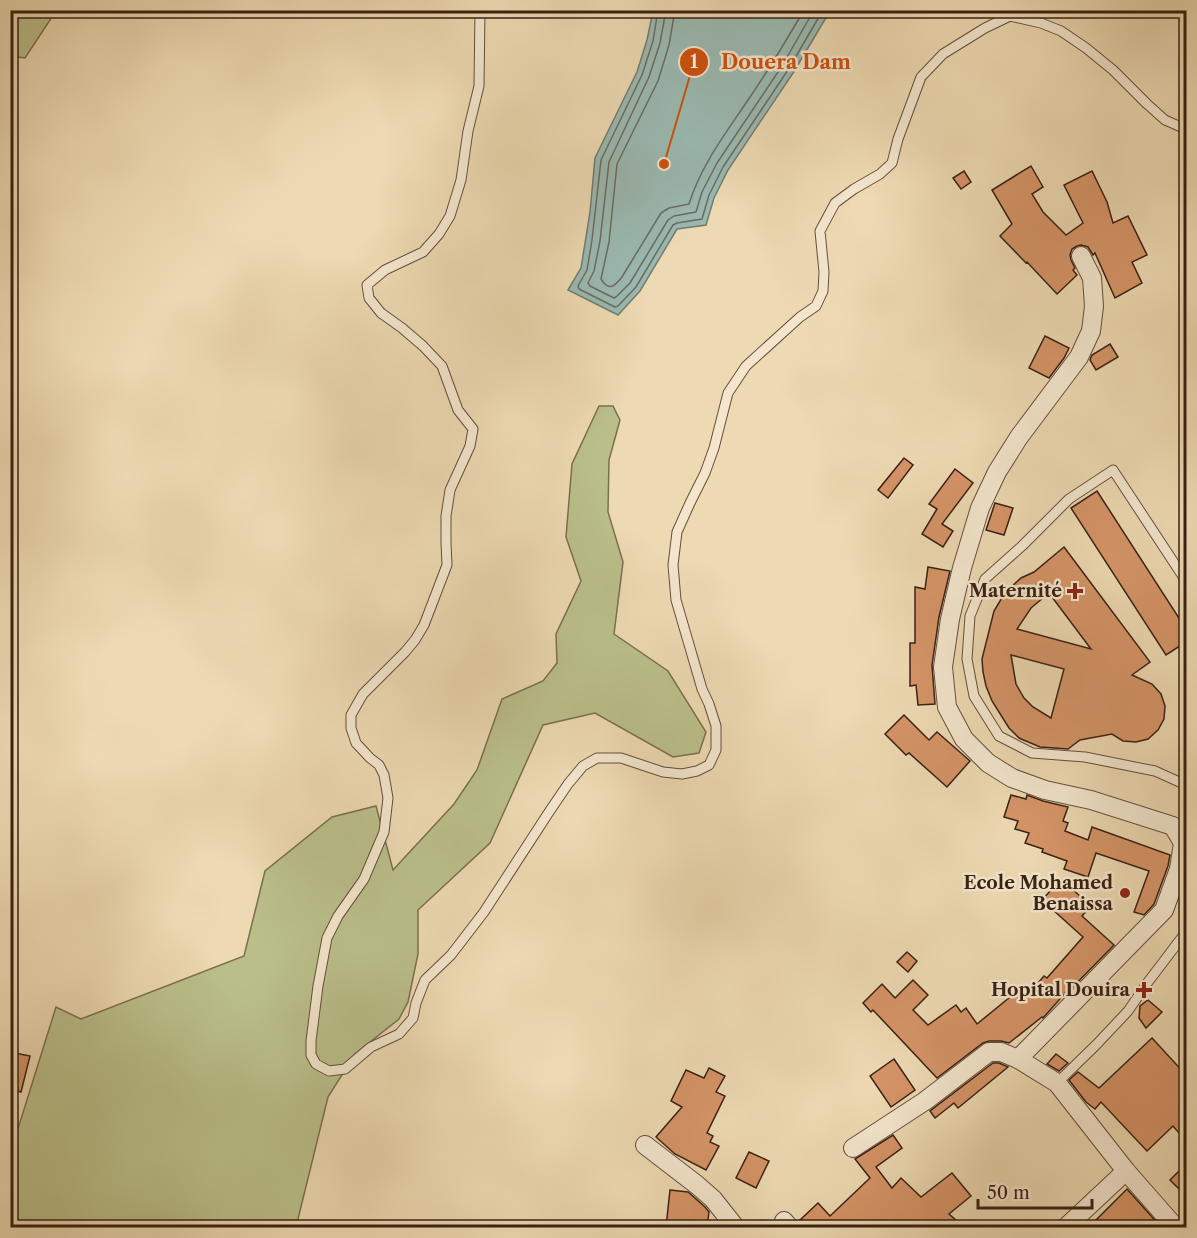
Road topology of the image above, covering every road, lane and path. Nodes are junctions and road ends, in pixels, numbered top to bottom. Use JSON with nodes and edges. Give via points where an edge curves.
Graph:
{"nodes":[{"id":1,"x":480,"y":10,"type":"edge"},
{"id":2,"x":1186,"y":126,"type":"edge"},
{"id":3,"x":1081,"y":256,"type":"dead end"},
{"id":4,"x":1186,"y":580,"type":"edge"},
{"id":5,"x":1186,"y":785,"type":"edge"},
{"id":6,"x":1186,"y":932,"type":"edge"},
{"id":7,"x":1018,"y":1059,"type":"junction"},
{"id":8,"x":1057,"y":1083,"type":"junction"},
{"id":9,"x":645,"y":1145,"type":"dead end"},
{"id":10,"x":853,"y":1148,"type":"dead end"},
{"id":11,"x":1126,"y":1171,"type":"junction"},
{"id":12,"x":1179,"y":1223,"type":"edge"},
{"id":13,"x":736,"y":1227,"type":"edge"},
{"id":14,"x":1065,"y":1227,"type":"edge"}],
"edges":[{"from":1,"to":2,"type":"lane","via":[[479,86],[450,216],[423,252],[385,270],[368,285],[369,298],[381,314],[442,366],[458,410],[473,429],[470,446],[450,490],[447,565],[427,616],[415,640],[363,694],[351,715],[356,743],[379,765],[388,798],[384,832],[364,879],[327,938],[311,1055],[315,1064],[329,1071],[345,1069],[371,1047],[399,1034],[413,1018],[425,980],[451,955],[484,912],[583,766],[597,758],[621,758],[682,774],[709,765],[716,750],[716,726],[676,600],[673,565],[677,532],[705,473],[728,393],[746,366],[816,306],[823,291],[820,231],[835,203],[892,163],[921,77],[943,54],[1010,16],[1061,31],[1113,70],[1165,120]]},
{"from":3,"to":7,"type":"street","via":[[1092,278],[1091,331],[1079,357],[997,472],[980,508],[950,619],[943,667],[947,707],[964,739],[988,763],[1012,778],[1173,826],[1184,843],[1164,910]]},
{"from":4,"to":5,"type":"lane","via":[[1113,470],[1069,499],[985,579],[970,616],[967,659],[974,696],[999,736],[1032,753],[1155,771]]},
{"from":6,"to":8,"type":"lane","via":[[1128,1011]]},
{"from":7,"to":8,"type":"street"},
{"from":7,"to":10,"type":"street","via":[[989,1052],[925,1101]]},
{"from":8,"to":11,"type":"street"},
{"from":9,"to":13,"type":"street","via":[[713,1199]]},
{"from":11,"to":12,"type":"street"},
{"from":11,"to":14,"type":"street"}]}
